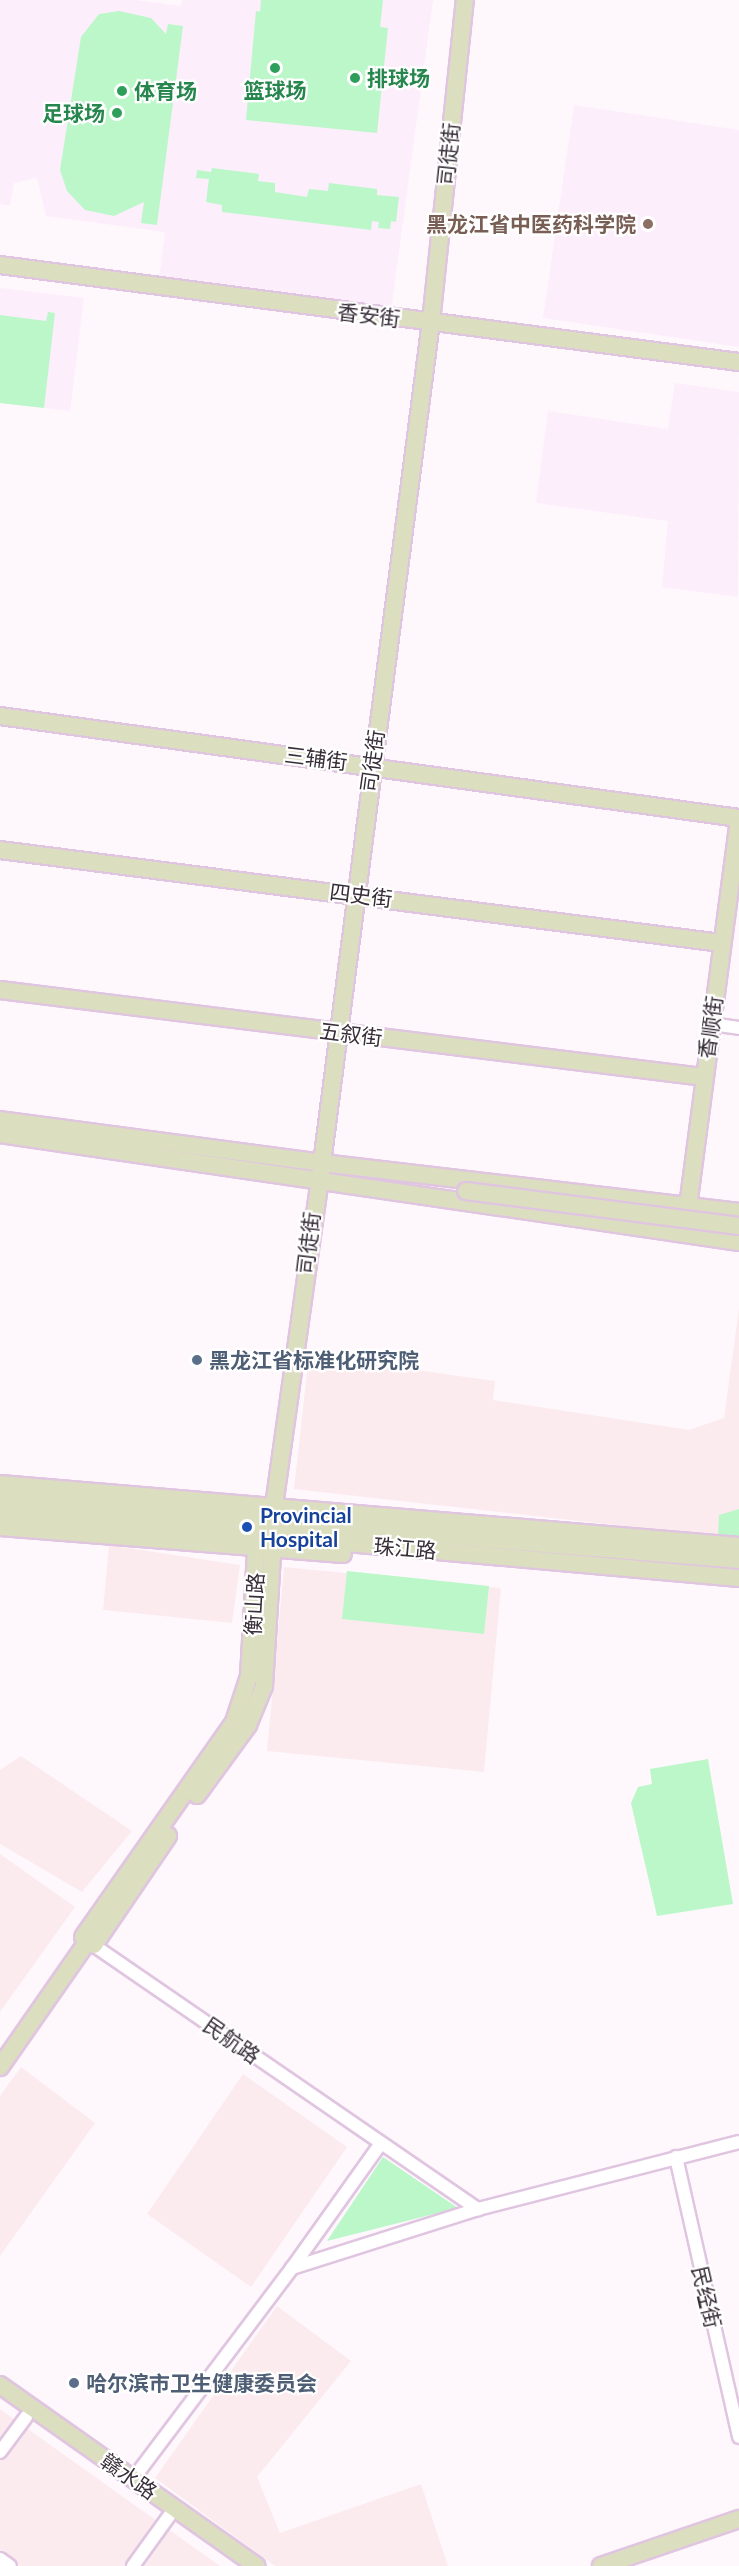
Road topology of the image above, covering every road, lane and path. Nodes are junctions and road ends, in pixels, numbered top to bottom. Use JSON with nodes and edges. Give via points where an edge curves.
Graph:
{"nodes":[{"id":1,"x":465,"y":0,"type":"edge"},
{"id":2,"x":0,"y":266,"type":"edge"},
{"id":3,"x":430,"y":322,"type":"junction"},
{"id":4,"x":739,"y":362,"type":"edge"},
{"id":5,"x":0,"y":716,"type":"edge"},
{"id":6,"x":372,"y":766,"type":"junction"},
{"id":7,"x":739,"y":819,"type":"edge"},
{"id":8,"x":0,"y":850,"type":"edge"},
{"id":9,"x":354,"y":894,"type":"junction"},
{"id":10,"x":721,"y":943,"type":"junction"},
{"id":11,"x":0,"y":990,"type":"edge"},
{"id":12,"x":711,"y":1024,"type":"junction"},
{"id":13,"x":739,"y":1028,"type":"edge"},
{"id":14,"x":336,"y":1032,"type":"junction"},
{"id":15,"x":703,"y":1077,"type":"junction"},
{"id":16,"x":0,"y":1120,"type":"edge"},
{"id":17,"x":0,"y":1134,"type":"edge"},
{"id":18,"x":342,"y":1165,"type":"junction"},
{"id":19,"x":319,"y":1171,"type":"junction"},
{"id":20,"x":688,"y":1206,"type":"junction"},
{"id":21,"x":739,"y":1212,"type":"edge"},
{"id":22,"x":739,"y":1226,"type":"edge"},
{"id":23,"x":685,"y":1235,"type":"junction"},
{"id":24,"x":739,"y":1242,"type":"edge"},
{"id":25,"x":0,"y":1484,"type":"edge"},
{"id":26,"x":0,"y":1499,"type":"edge"},
{"id":27,"x":0,"y":1512,"type":"edge"},
{"id":28,"x":0,"y":1527,"type":"edge"},
{"id":29,"x":267,"y":1532,"type":"junction"},
{"id":30,"x":739,"y":1546,"type":"edge"},
{"id":31,"x":739,"y":1560,"type":"edge"},
{"id":32,"x":739,"y":1578,"type":"edge"},
{"id":33,"x":739,"y":1588,"type":"edge"},
{"id":34,"x":88,"y":1941,"type":"junction"},
{"id":35,"x":0,"y":2067,"type":"edge"},
{"id":36,"x":739,"y":2142,"type":"edge"},
{"id":37,"x":381,"y":2143,"type":"junction"},
{"id":38,"x":676,"y":2157,"type":"junction"},
{"id":39,"x":478,"y":2209,"type":"junction"},
{"id":40,"x":292,"y":2268,"type":"junction"},
{"id":41,"x":0,"y":2385,"type":"edge"},
{"id":42,"x":0,"y":2398,"type":"edge"},
{"id":43,"x":26,"y":2417,"type":"junction"},
{"id":44,"x":739,"y":2437,"type":"edge"},
{"id":45,"x":0,"y":2452,"type":"edge"},
{"id":46,"x":133,"y":2479,"type":"junction"},
{"id":47,"x":169,"y":2516,"type":"junction"},
{"id":48,"x":739,"y":2519,"type":"edge"},
{"id":49,"x":739,"y":2527,"type":"edge"},
{"id":50,"x":0,"y":2559,"type":"edge"},
{"id":51,"x":10,"y":2566,"type":"edge"},
{"id":52,"x":133,"y":2566,"type":"edge"},
{"id":53,"x":240,"y":2566,"type":"edge"},
{"id":54,"x":257,"y":2566,"type":"edge"},
{"id":55,"x":601,"y":2566,"type":"edge"},
{"id":56,"x":623,"y":2566,"type":"edge"}],
"edges":[{"from":1,"to":3,"type":"main road","name":"司徒街"},
{"from":2,"to":3,"type":"main road","name":"香安街"},
{"from":3,"to":4,"type":"main road","name":"香安街"},
{"from":3,"to":6,"type":"main road","name":"司徒街"},
{"from":5,"to":6,"type":"main road","name":"三辅街"},
{"from":6,"to":7,"type":"main road","name":"三辅街"},
{"from":6,"to":9,"type":"main road","name":"司徒街"},
{"from":7,"to":10,"type":"main road","name":"香顺街"},
{"from":8,"to":9,"type":"main road","name":"四史街"},
{"from":9,"to":10,"type":"main road","name":"四史街"},
{"from":9,"to":14,"type":"main road","name":"司徒街"},
{"from":10,"to":12,"type":"main road","name":"香顺街"},
{"from":11,"to":14,"type":"main road","name":"五叙街"},
{"from":12,"to":13,"type":"street"},
{"from":12,"to":15,"type":"main road","name":"香顺街"},
{"from":14,"to":15,"type":"main road","name":"五叙街"},
{"from":14,"to":19,"type":"main road","name":"司徒街"},
{"from":15,"to":20,"type":"main road","name":"香顺街"},
{"from":16,"to":19,"type":"main road"},
{"from":17,"to":19,"type":"main road"},
{"from":18,"to":19,"type":"main road"},
{"from":18,"to":20,"type":"main road"},
{"from":18,"to":22,"type":"main road","bridge":true,"via":[[466,1191]]},
{"from":19,"to":23,"type":"main road"},
{"from":19,"to":29,"type":"main road","name":"司徒街"},
{"from":20,"to":21,"type":"main road"},
{"from":20,"to":23,"type":"main road","name":"香顺街"},
{"from":23,"to":24,"type":"main road"},
{"from":25,"to":29,"type":"main road","name":"珠江路"},
{"from":26,"to":29,"type":"main road","name":"珠江路"},
{"from":27,"to":29,"type":"main road","name":"珠江路"},
{"from":28,"to":29,"type":"main road","name":"珠江路"},
{"from":29,"to":30,"type":"main road","name":"珠江路"},
{"from":29,"to":31,"type":"main road","name":"珠江路"},
{"from":29,"to":32,"type":"main road","name":"珠江路"},
{"from":29,"to":33,"type":"main road","name":"珠江路"},
{"from":29,"to":34,"type":"main road","name":"衡山路","via":[[249,1676],[239,1712]]},
{"from":34,"to":35,"type":"main road","name":"衡山路"},
{"from":34,"to":37,"type":"street","name":"民航路"},
{"from":36,"to":38,"type":"street"},
{"from":37,"to":39,"type":"street","name":"民航路"},
{"from":37,"to":40,"type":"street"},
{"from":38,"to":39,"type":"street"},
{"from":38,"to":44,"type":"street","name":"民经街"},
{"from":39,"to":40,"type":"street"},
{"from":40,"to":46,"type":"street"},
{"from":41,"to":46,"type":"main road","name":"赣水路"},
{"from":42,"to":43,"type":"main road"},
{"from":43,"to":45,"type":"street"},
{"from":43,"to":47,"type":"main road"},
{"from":46,"to":54,"type":"main road","name":"赣水路"},
{"from":47,"to":52,"type":"street"},
{"from":47,"to":53,"type":"main road"},
{"from":48,"to":55,"type":"main road"},
{"from":49,"to":56,"type":"main road"},
{"from":50,"to":51,"type":"street"}]}
